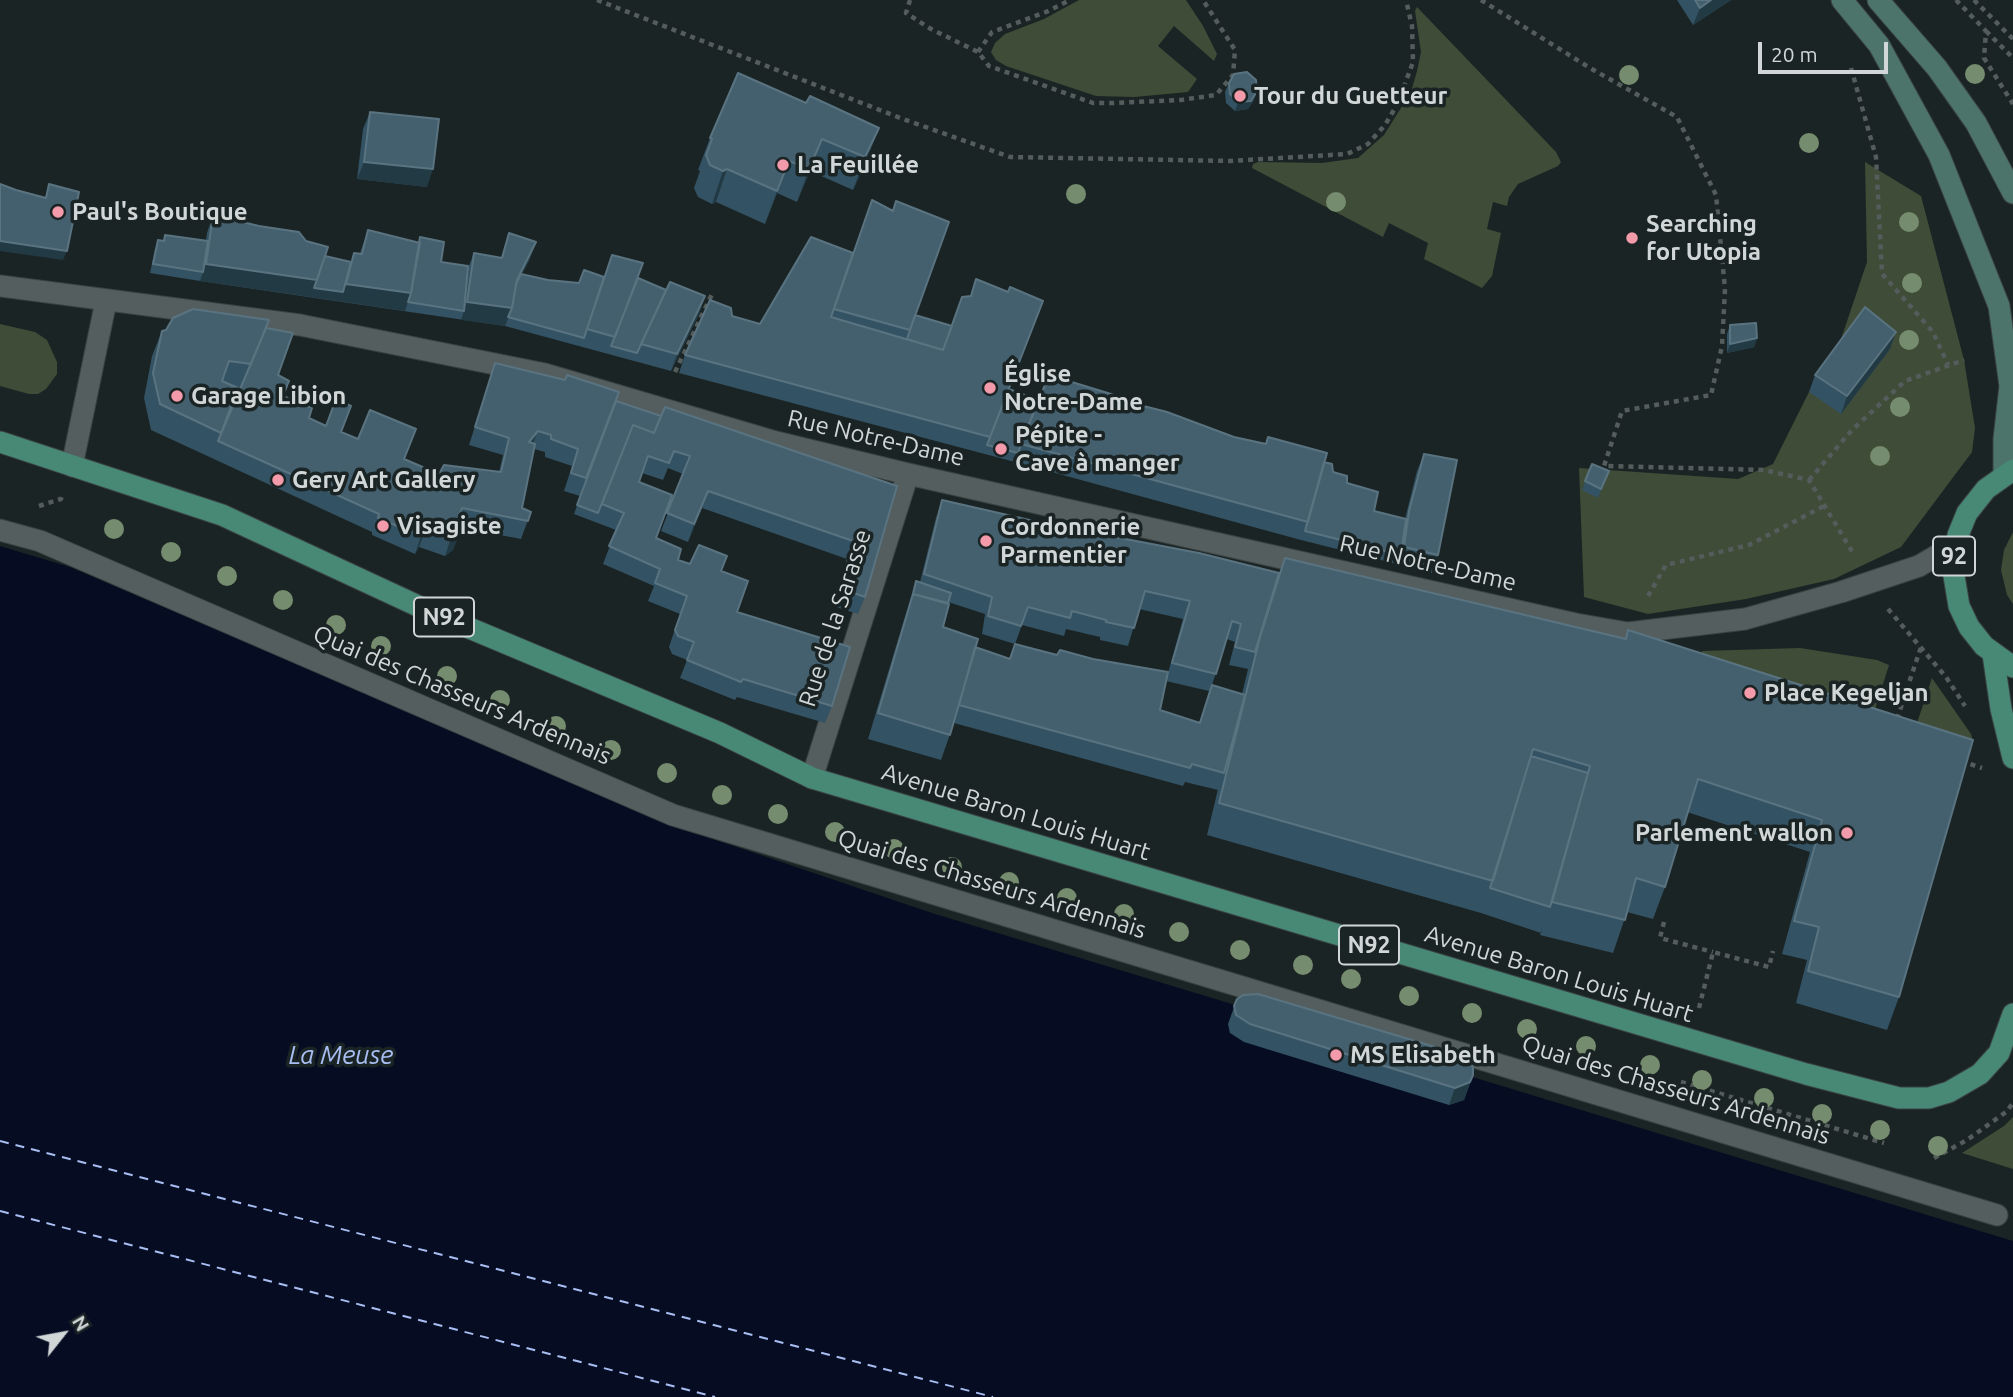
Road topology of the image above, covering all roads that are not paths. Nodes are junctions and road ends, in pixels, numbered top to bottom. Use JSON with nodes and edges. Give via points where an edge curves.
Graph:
{"nodes":[{"id":1,"x":1842,"y":0,"type":"edge"},
{"id":2,"x":1878,"y":0,"type":"edge"},
{"id":3,"x":2013,"y":192,"type":"edge"},
{"id":4,"x":0,"y":286,"type":"edge"},
{"id":5,"x":106,"y":301,"type":"junction"},
{"id":6,"x":0,"y":442,"type":"edge"},
{"id":7,"x":72,"y":466,"type":"junction"},
{"id":8,"x":2009,"y":472,"type":"edge"},
{"id":9,"x":908,"y":474,"type":"junction"},
{"id":10,"x":0,"y":530,"type":"edge"},
{"id":11,"x":1955,"y":545,"type":"junction"},
{"id":12,"x":1993,"y":654,"type":"junction"},
{"id":13,"x":2013,"y":667,"type":"edge"},
{"id":14,"x":2013,"y":758,"type":"edge"},
{"id":15,"x":812,"y":778,"type":"junction"},
{"id":16,"x":2013,"y":1014,"type":"edge"},
{"id":17,"x":1997,"y":1214,"type":"dead end"}],
"edges":[{"from":1,"to":8,"type":"main road","via":[[1879,46],[1940,155],[1999,306],[2010,386],[2004,439]]},
{"from":2,"to":3,"type":"main road","via":[[1937,68],[1976,123]]},
{"from":4,"to":5,"type":"street","name":"Rue Notre-Dame"},
{"from":5,"to":7,"type":"street"},
{"from":5,"to":9,"type":"street","name":"Rue Notre-Dame","via":[[300,325],[545,374],[776,442]]},
{"from":6,"to":7,"type":"main road","name":"Avenue Baron Louis Huart","number":"N92"},
{"from":7,"to":15,"type":"main road","name":"Avenue Baron Louis Huart","number":"N92","via":[[222,515],[431,611],[720,733]]},
{"from":8,"to":11,"type":"main road","number":"92","via":[[1978,498]]},
{"from":9,"to":11,"type":"street","name":"Rue Notre-Dame","via":[[1628,633],[1745,619],[1919,566]]},
{"from":9,"to":15,"type":"street","name":"Rue de la Sarasse"},
{"from":10,"to":17,"type":"street","name":"Quai des Chasseurs Ardennais","via":[[40,541],[673,815]]},
{"from":11,"to":12,"type":"main road","number":"92","via":[[1953,570],[1959,606],[1976,637]]},
{"from":12,"to":13,"type":"main road","number":"92"},
{"from":12,"to":14,"type":"main road"},
{"from":15,"to":16,"type":"main road","name":"Avenue Baron Louis Huart","number":"N92","via":[[1692,1041],[1899,1098],[1929,1098],[1980,1074],[1999,1053]]}]}
